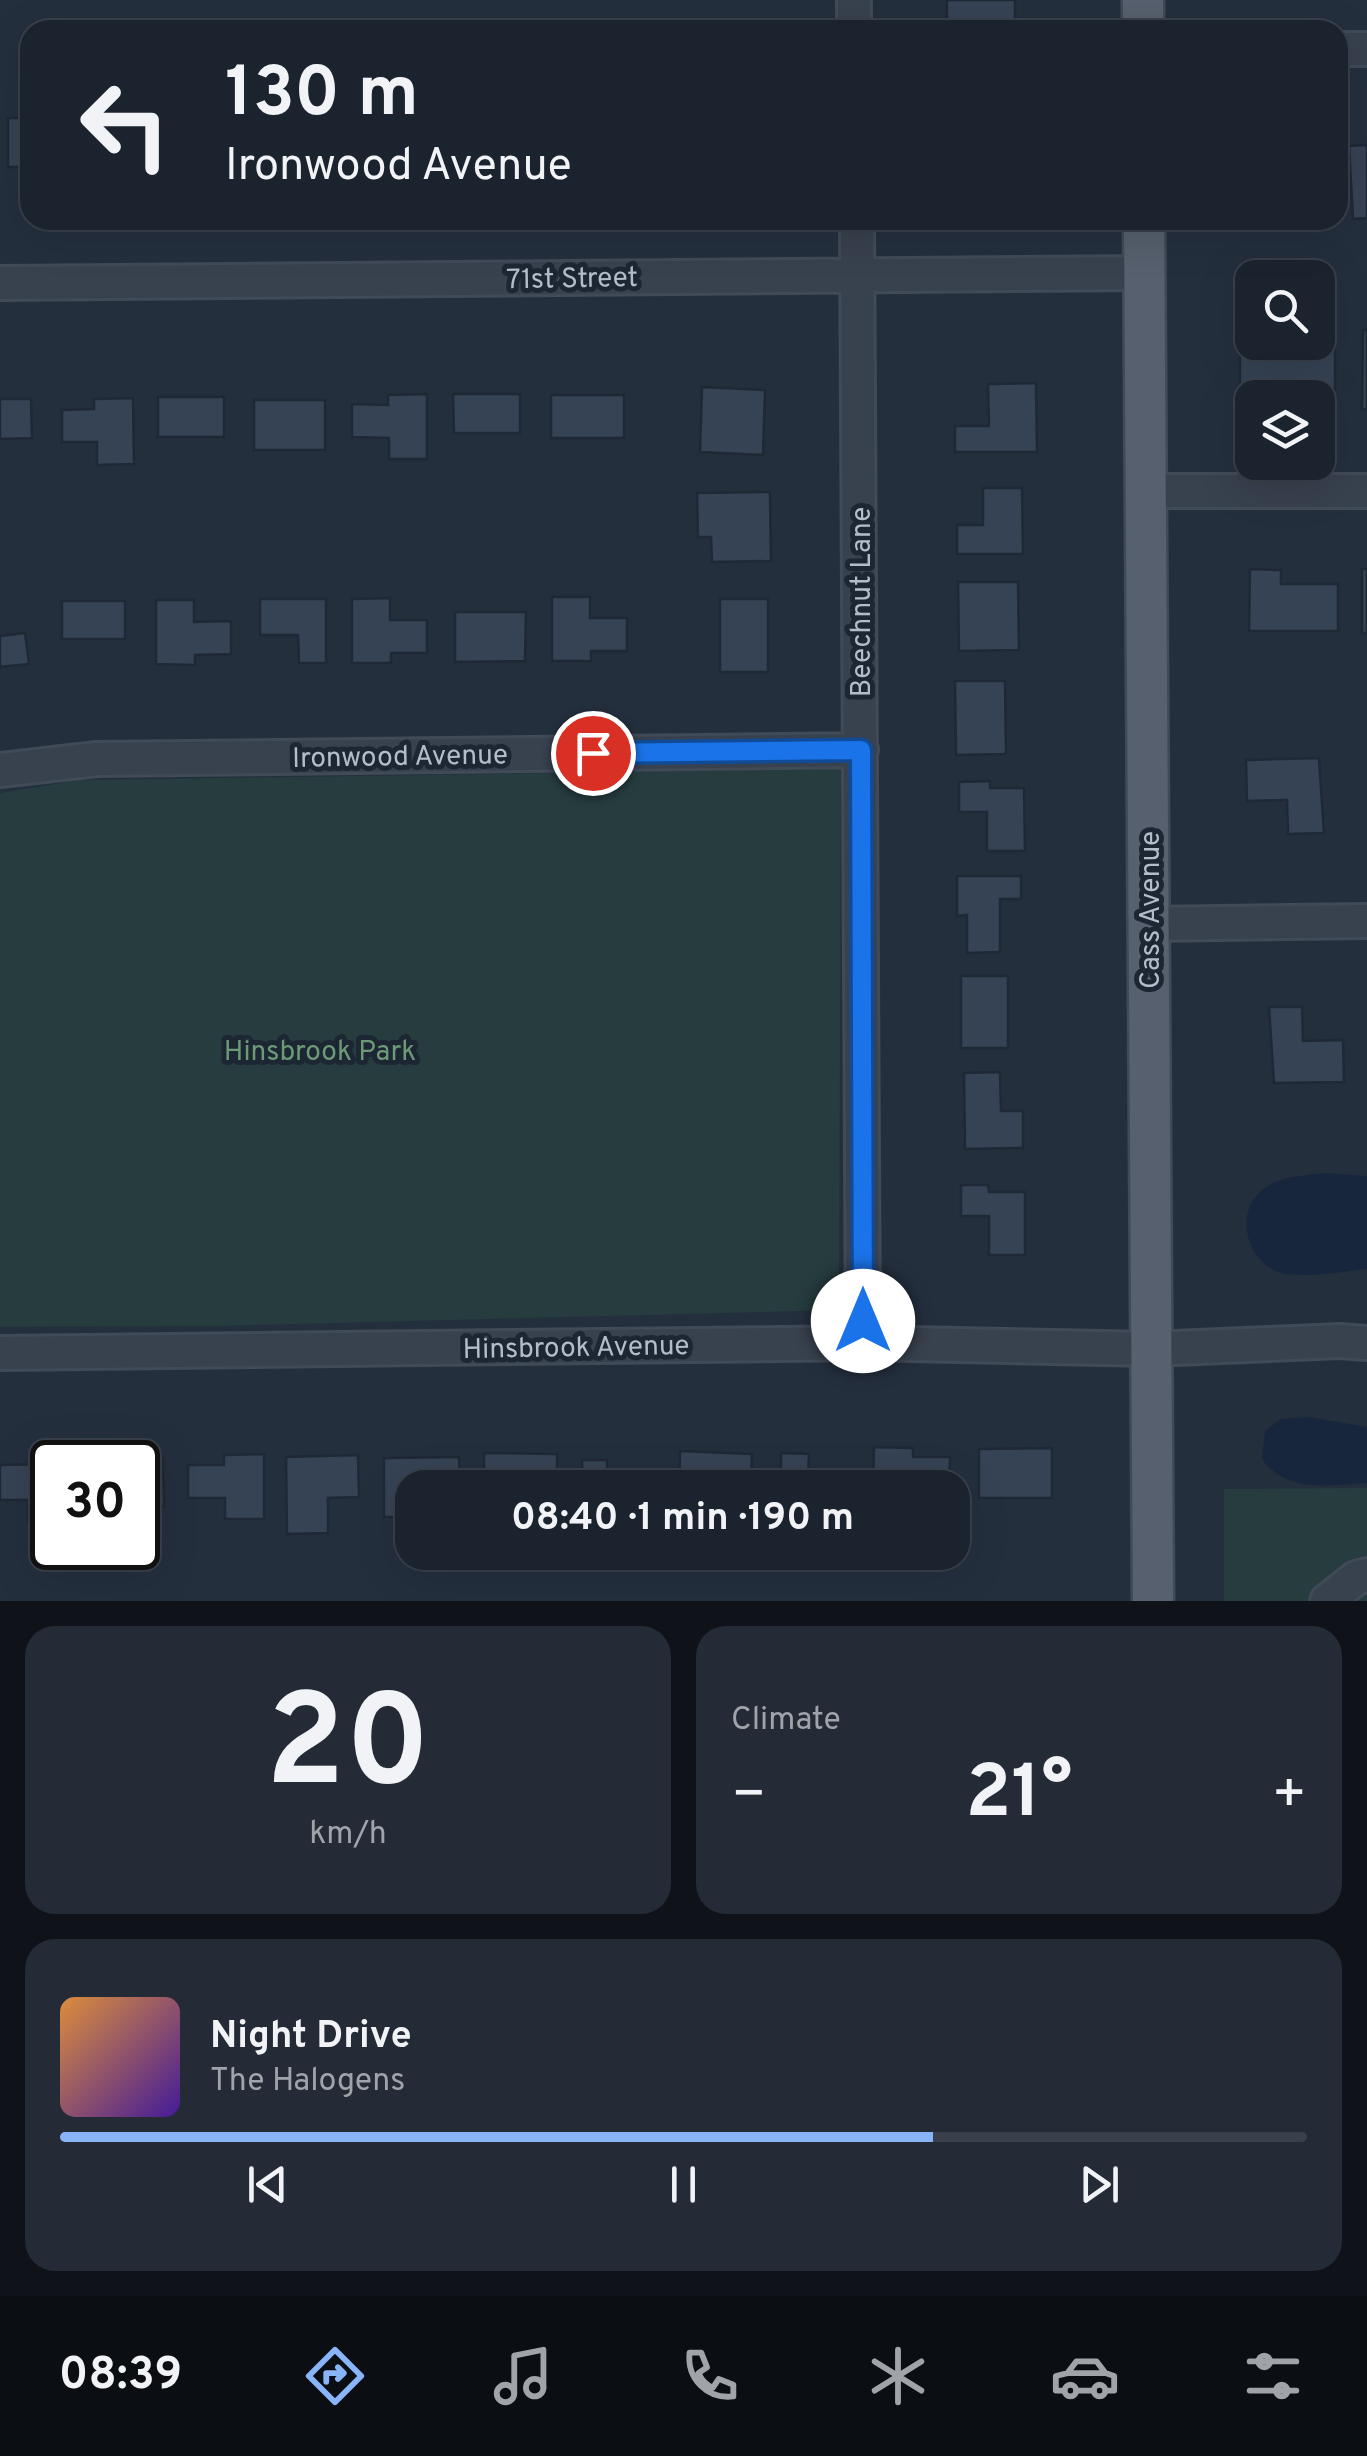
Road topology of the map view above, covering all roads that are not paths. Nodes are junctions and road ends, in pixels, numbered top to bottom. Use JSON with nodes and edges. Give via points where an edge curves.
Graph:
{"nodes":[{"id":1,"x":857,"y":230,"type":"edge"},
{"id":2,"x":1144,"y":230,"type":"edge"},
{"id":3,"x":1144,"y":273,"type":"junction"},
{"id":4,"x":859,"y":274,"type":"junction"},
{"id":5,"x":0,"y":283,"type":"edge"},
{"id":6,"x":1146,"y":491,"type":"junction"},
{"id":7,"x":1367,"y":491,"type":"edge"},
{"id":8,"x":861,"y":750,"type":"junction"},
{"id":9,"x":0,"y":770,"type":"edge"},
{"id":10,"x":1367,"y":921,"type":"edge"},
{"id":11,"x":1149,"y":924,"type":"junction"},
{"id":12,"x":864,"y":1343,"type":"junction"},
{"id":13,"x":1367,"y":1343,"type":"edge"},
{"id":14,"x":1151,"y":1348,"type":"junction"},
{"id":15,"x":0,"y":1353,"type":"edge"},
{"id":16,"x":1367,"y":1574,"type":"edge"},
{"id":17,"x":1153,"y":1601,"type":"edge"},
{"id":18,"x":1327,"y":1601,"type":"edge"}],
"edges":[{"from":1,"to":4,"type":"street","name":"Beechnut Lane"},
{"from":2,"to":3,"type":"main road","name":"Cass Avenue"},
{"from":3,"to":4,"type":"street","name":"71st Street"},
{"from":3,"to":6,"type":"main road","name":"Cass Avenue"},
{"from":4,"to":5,"type":"street","name":"71st Street"},
{"from":4,"to":8,"type":"street","name":"Beechnut Lane"},
{"from":6,"to":7,"type":"street"},
{"from":6,"to":11,"type":"main road","name":"Cass Avenue"},
{"from":8,"to":9,"type":"street","name":"Ironwood Avenue","via":[[97,759]]},
{"from":8,"to":12,"type":"street","name":"Beechnut Lane"},
{"from":10,"to":11,"type":"street"},
{"from":11,"to":14,"type":"main road","name":"Cass Avenue"},
{"from":12,"to":14,"type":"street","name":"Hinsbrook Avenue"},
{"from":12,"to":15,"type":"street","name":"Hinsbrook Avenue"},
{"from":13,"to":14,"type":"street","name":"Hinsbrook Avenue"},
{"from":14,"to":17,"type":"main road","name":"Cass Avenue"},
{"from":16,"to":18,"type":"street"}]}
